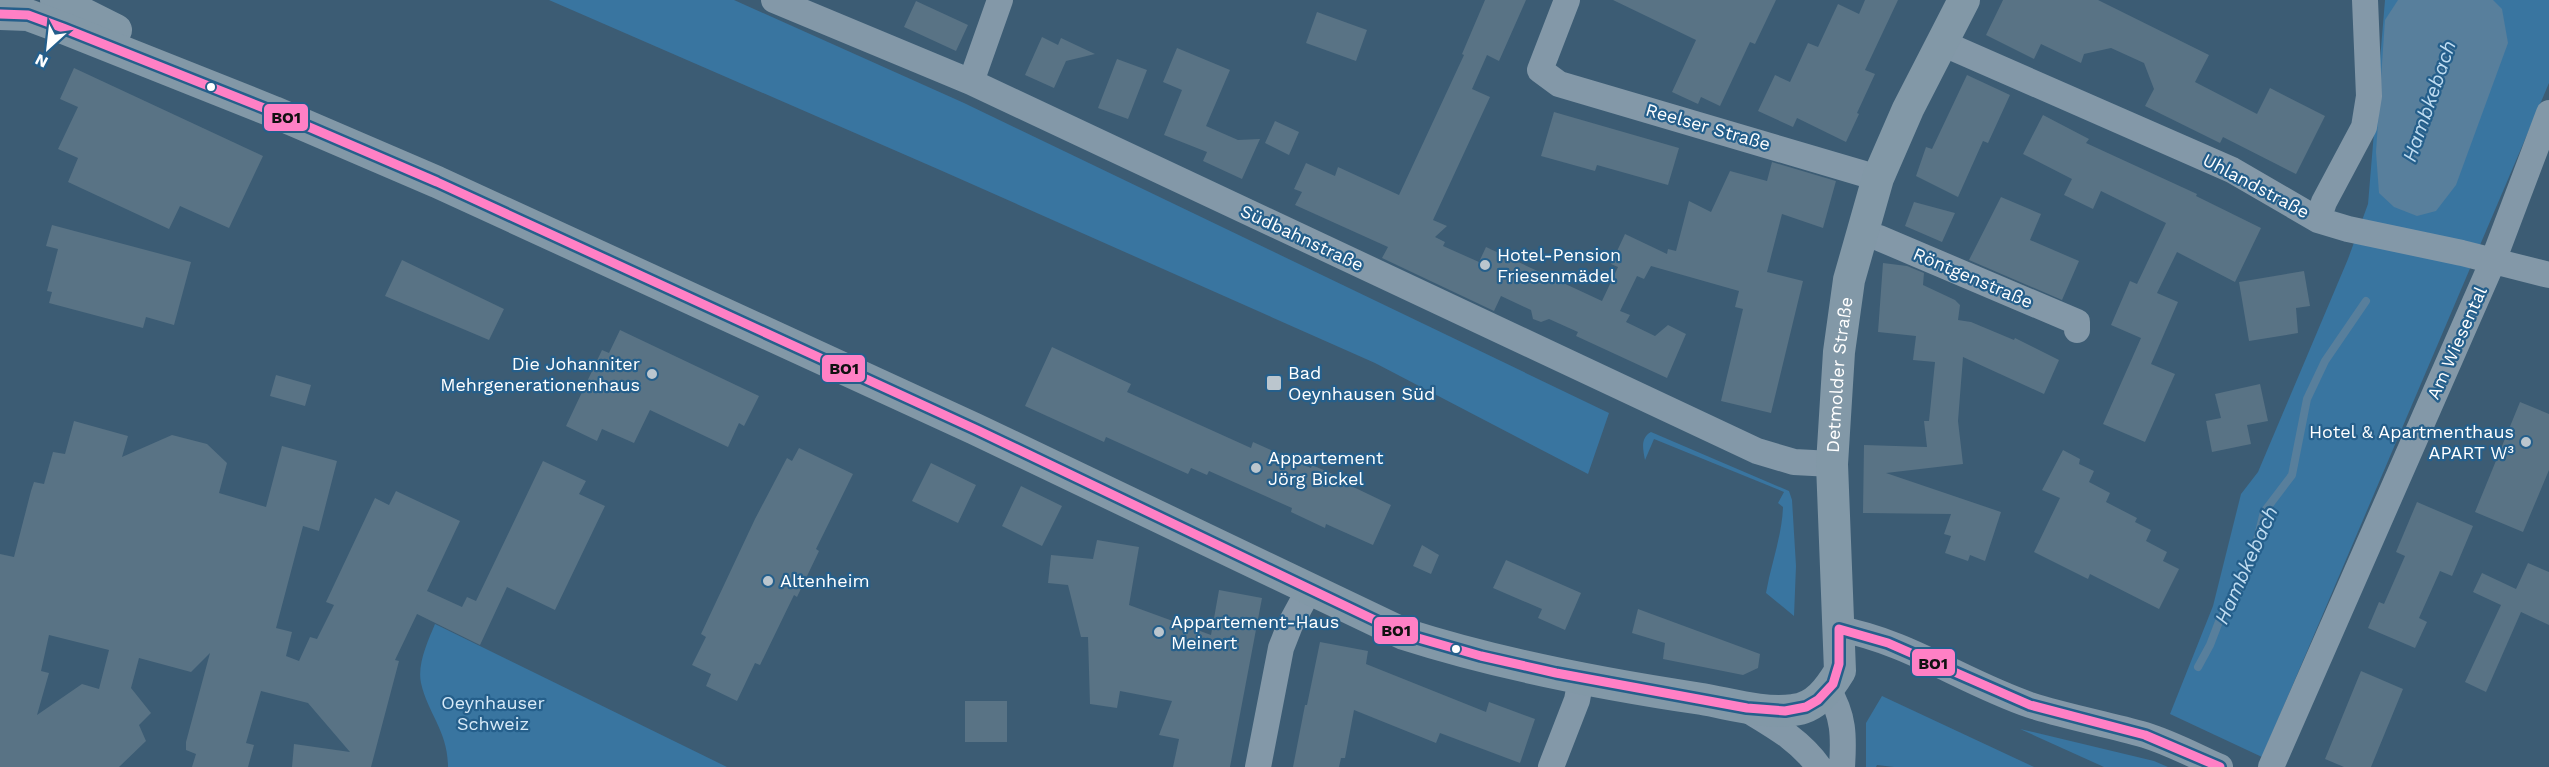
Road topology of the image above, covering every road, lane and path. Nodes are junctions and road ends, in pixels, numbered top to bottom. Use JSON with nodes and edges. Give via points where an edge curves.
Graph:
{"nodes":[{"id":1,"x":56,"y":0,"type":"edge"},
{"id":2,"x":774,"y":0,"type":"edge"},
{"id":3,"x":1000,"y":0,"type":"edge"},
{"id":4,"x":1567,"y":0,"type":"edge"},
{"id":5,"x":1964,"y":0,"type":"edge"},
{"id":6,"x":2365,"y":0,"type":"edge"},
{"id":7,"x":0,"y":14,"type":"edge"},
{"id":8,"x":1942,"y":43,"type":"junction"},
{"id":9,"x":971,"y":82,"type":"junction"},
{"id":10,"x":274,"y":112,"type":"junction"},
{"id":11,"x":2549,"y":113,"type":"edge"},
{"id":12,"x":1878,"y":178,"type":"junction"},
{"id":13,"x":2318,"y":220,"type":"junction"},
{"id":14,"x":1861,"y":233,"type":"junction"},
{"id":15,"x":2493,"y":261,"type":"junction"},
{"id":16,"x":2549,"y":275,"type":"edge"},
{"id":17,"x":2077,"y":330,"type":"dead end"},
{"id":18,"x":1832,"y":464,"type":"junction"},
{"id":19,"x":1310,"y":588,"type":"junction"},
{"id":20,"x":1839,"y":629,"type":"junction"},
{"id":21,"x":1581,"y":679,"type":"junction"},
{"id":22,"x":1828,"y":690,"type":"junction"},
{"id":23,"x":1740,"y":706,"type":"junction"},
{"id":24,"x":1258,"y":767,"type":"edge"},
{"id":25,"x":1551,"y":767,"type":"edge"},
{"id":26,"x":1819,"y":767,"type":"edge"},
{"id":27,"x":1842,"y":767,"type":"edge"},
{"id":28,"x":2220,"y":767,"type":"edge"},
{"id":29,"x":2271,"y":767,"type":"edge"}],
"edges":[{"from":1,"to":10,"type":"main road"},
{"from":2,"to":9,"type":"street","name":"Südbahnstraße"},
{"from":3,"to":9,"type":"street"},
{"from":4,"to":12,"type":"street","name":"Reelser Straße","via":[[1540,70],[1559,84]]},
{"from":5,"to":8,"type":"main road","name":"Detmolder Straße"},
{"from":6,"to":13,"type":"street","via":[[2369,96],[2364,127]]},
{"from":7,"to":10,"type":"main road","via":[[28,15]]},
{"from":8,"to":12,"type":"main road","name":"Detmolder Straße"},
{"from":8,"to":13,"type":"street","name":"Uhlandstraße","via":[[2232,170]]},
{"from":9,"to":18,"type":"street","name":"Südbahnstraße","via":[[1757,451],[1794,462]]},
{"from":10,"to":19,"type":"main road","via":[[859,375]]},
{"from":11,"to":15,"type":"street","name":"Am Wiesental"},
{"from":12,"to":14,"type":"main road","name":"Detmolder Straße"},
{"from":13,"to":15,"type":"street","name":"Uhlandstraße"},
{"from":14,"to":17,"type":"street","name":"Röntgenstraße","via":[[2077,322]]},
{"from":14,"to":18,"type":"main road","name":"Detmolder Straße","via":[[1843,319]]},
{"from":15,"to":16,"type":"street","name":"Uhlandstraße"},
{"from":15,"to":29,"type":"street","name":"Am Wiesental"},
{"from":18,"to":20,"type":"main road","name":"Detmolder Straße"},
{"from":19,"to":21,"type":"main road","via":[[1404,634],[1467,654]]},
{"from":19,"to":24,"type":"street","via":[[1281,648]]},
{"from":20,"to":22,"type":"main road","name":"Detmolder Straße","via":[[1839,671]]},
{"from":20,"to":28,"type":"street","via":[[1893,644],[2030,705],[2154,738]]},
{"from":21,"to":23,"type":"main road"},
{"from":21,"to":25,"type":"street"},
{"from":22,"to":23,"type":"main road","via":[[1794,711]]},
{"from":22,"to":27,"type":"street","via":[[1839,706],[1844,742]]},
{"from":23,"to":26,"type":"street","via":[[1785,732]]}]}
